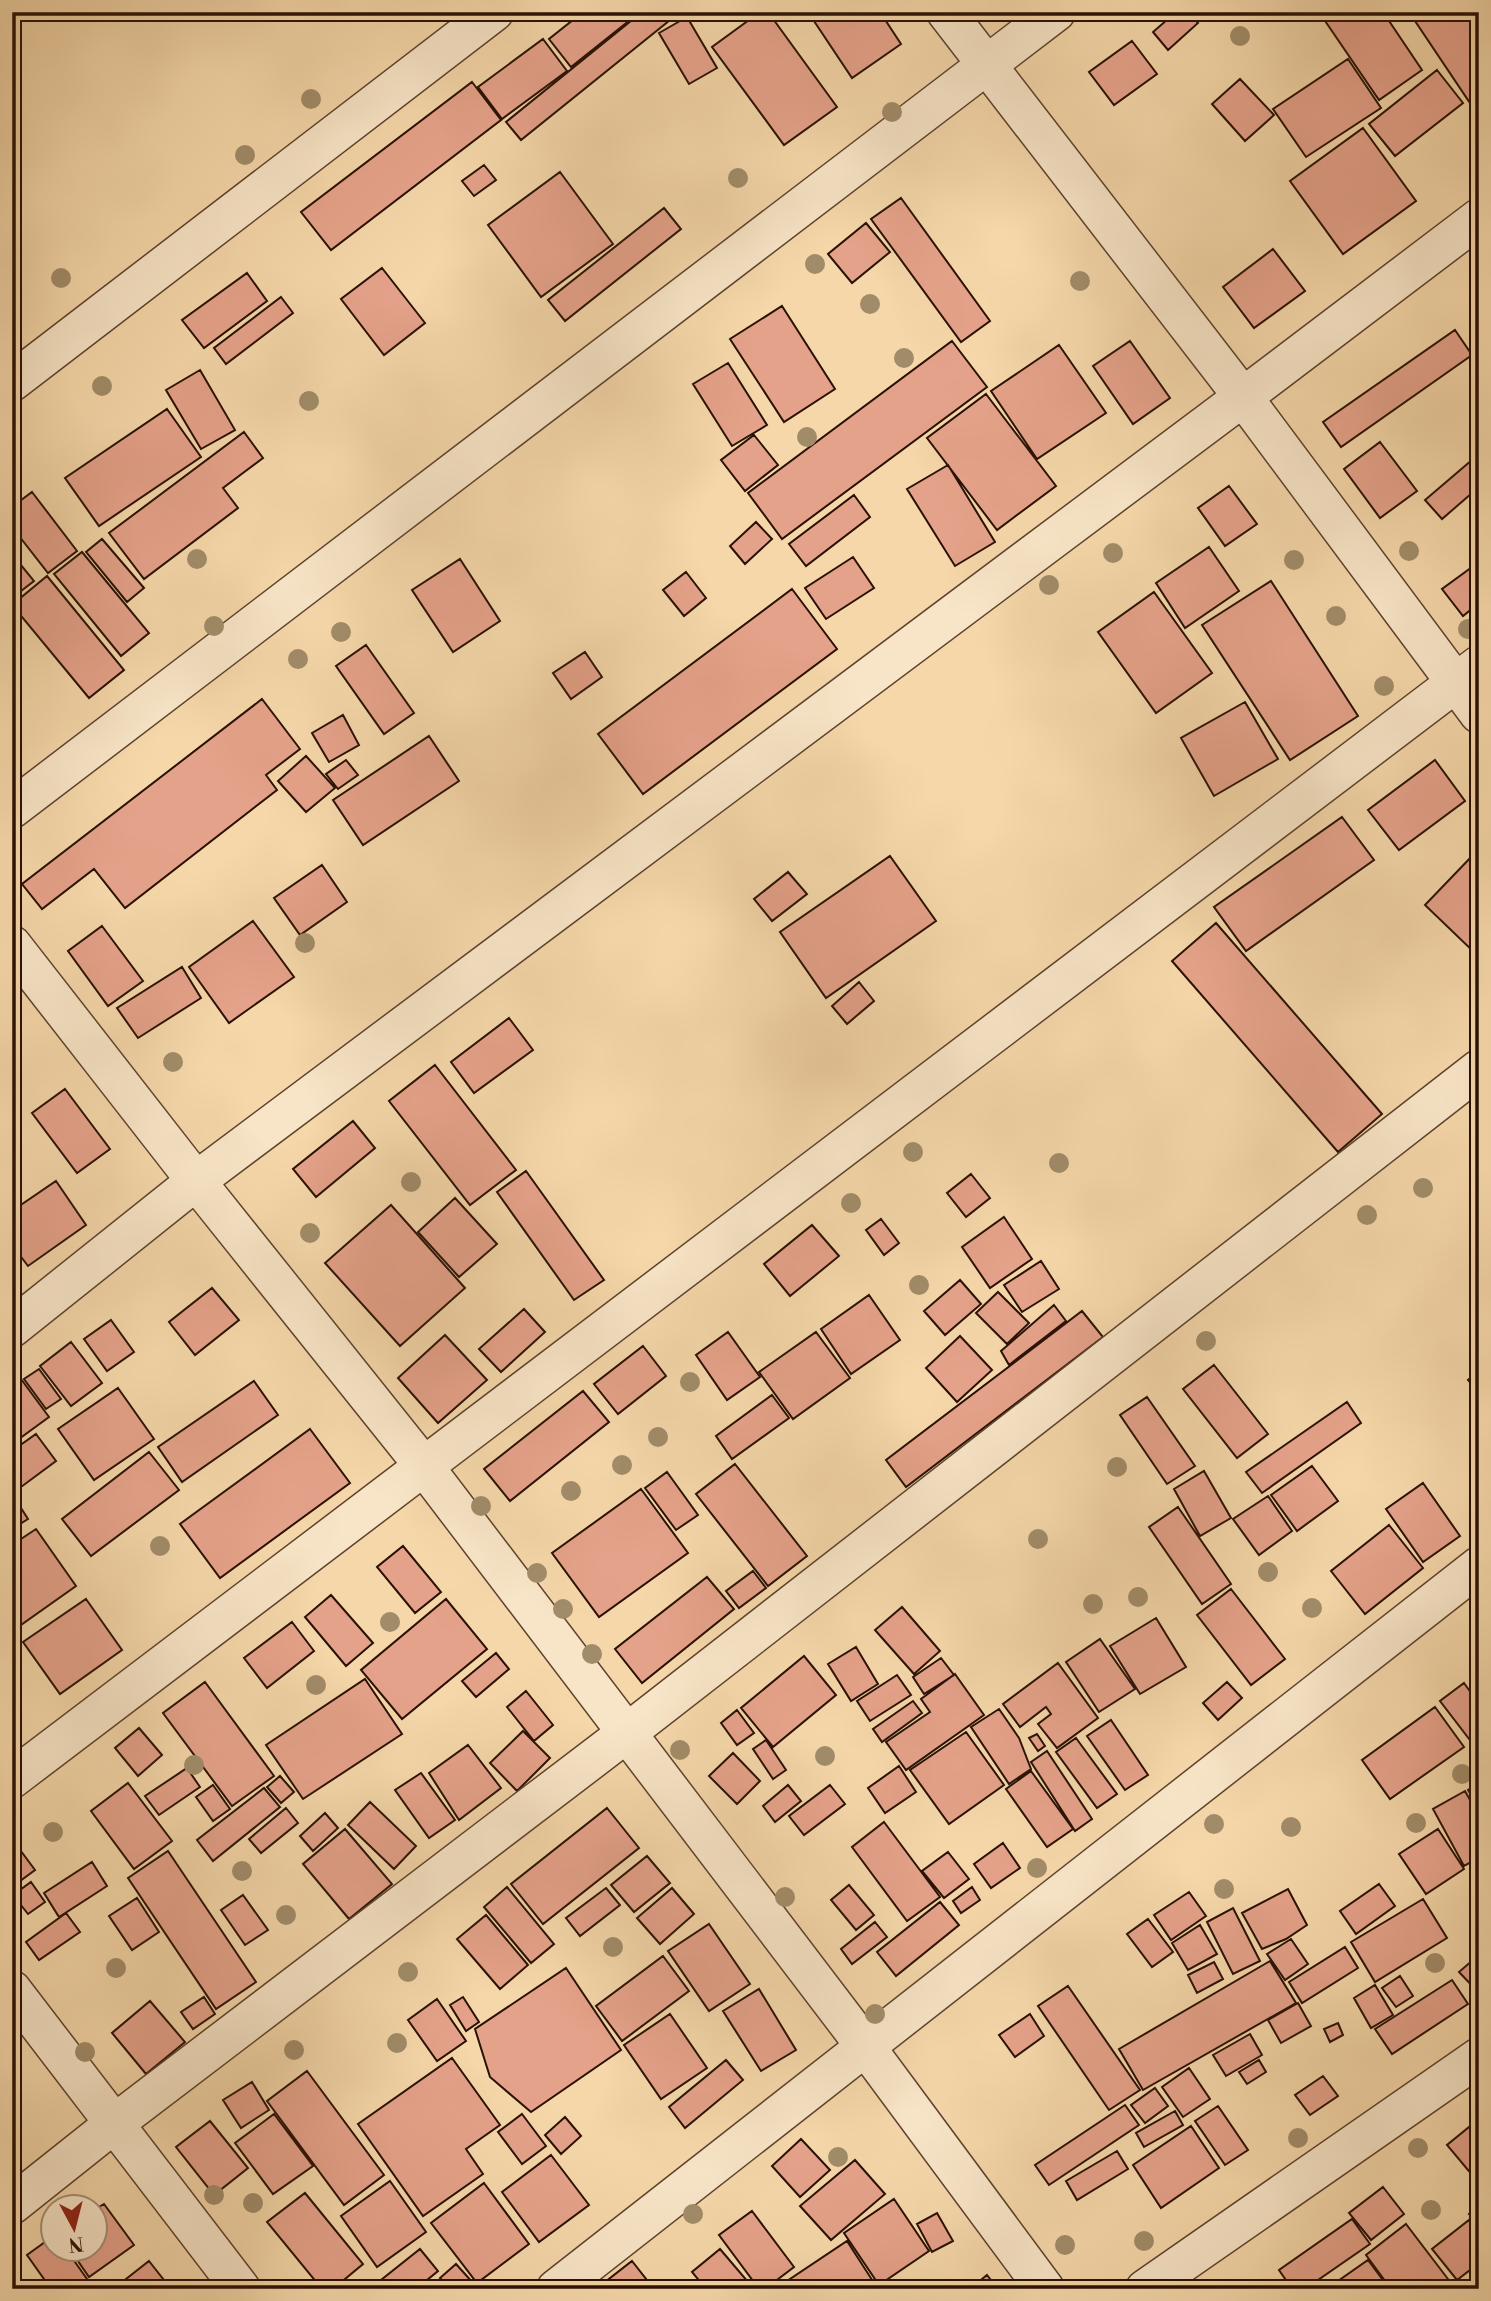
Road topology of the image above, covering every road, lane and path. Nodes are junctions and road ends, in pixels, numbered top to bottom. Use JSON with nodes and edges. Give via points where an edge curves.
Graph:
{"nodes":[{"id":1,"x":494,"y":12,"type":"edge"},
{"id":2,"x":946,"y":12,"type":"edge"},
{"id":3,"x":1056,"y":12,"type":"edge"},
{"id":4,"x":987,"y":66,"type":"junction"},
{"id":5,"x":1479,"y":218,"type":"edge"},
{"id":6,"x":12,"y":382,"type":"edge"},
{"id":7,"x":1243,"y":397,"type":"junction"},
{"id":8,"x":1468,"y":673,"type":"edge"},
{"id":9,"x":1479,"y":714,"type":"edge"},
{"id":10,"x":12,"y":809,"type":"edge"},
{"id":11,"x":12,"y":945,"type":"edge"},
{"id":12,"x":1479,"y":1069,"type":"edge"},
{"id":13,"x":196,"y":1181,"type":"junction"},
{"id":14,"x":12,"y":1328,"type":"edge"},
{"id":15,"x":423,"y":1465,"type":"junction"},
{"id":16,"x":1479,"y":1566,"type":"edge"},
{"id":17,"x":628,"y":1732,"type":"junction"},
{"id":18,"x":12,"y":1779,"type":"edge"},
{"id":19,"x":12,"y":1990,"type":"edge"},
{"id":20,"x":865,"y":2046,"type":"junction"},
{"id":21,"x":1479,"y":2056,"type":"edge"},
{"id":22,"x":114,"y":2123,"type":"junction"},
{"id":23,"x":12,"y":2205,"type":"edge"},
{"id":24,"x":241,"y":2289,"type":"edge"},
{"id":25,"x":556,"y":2289,"type":"edge"},
{"id":26,"x":1045,"y":2289,"type":"edge"},
{"id":27,"x":1145,"y":2289,"type":"edge"}],
"edges":[{"from":1,"to":6,"type":"street"},
{"from":2,"to":4,"type":"street"},
{"from":3,"to":4,"type":"street"},
{"from":4,"to":7,"type":"street"},
{"from":4,"to":10,"type":"street"},
{"from":5,"to":7,"type":"street"},
{"from":7,"to":8,"type":"street"},
{"from":7,"to":13,"type":"street"},
{"from":8,"to":9,"type":"street"},
{"from":8,"to":15,"type":"street"},
{"from":11,"to":13,"type":"street"},
{"from":12,"to":17,"type":"street"},
{"from":13,"to":14,"type":"street"},
{"from":13,"to":15,"type":"street"},
{"from":15,"to":17,"type":"street"},
{"from":15,"to":18,"type":"street"},
{"from":16,"to":20,"type":"street"},
{"from":17,"to":20,"type":"street"},
{"from":17,"to":22,"type":"street"},
{"from":19,"to":22,"type":"street"},
{"from":20,"to":25,"type":"street"},
{"from":20,"to":26,"type":"street"},
{"from":21,"to":27,"type":"street"},
{"from":22,"to":23,"type":"street"},
{"from":22,"to":24,"type":"street"}]}
